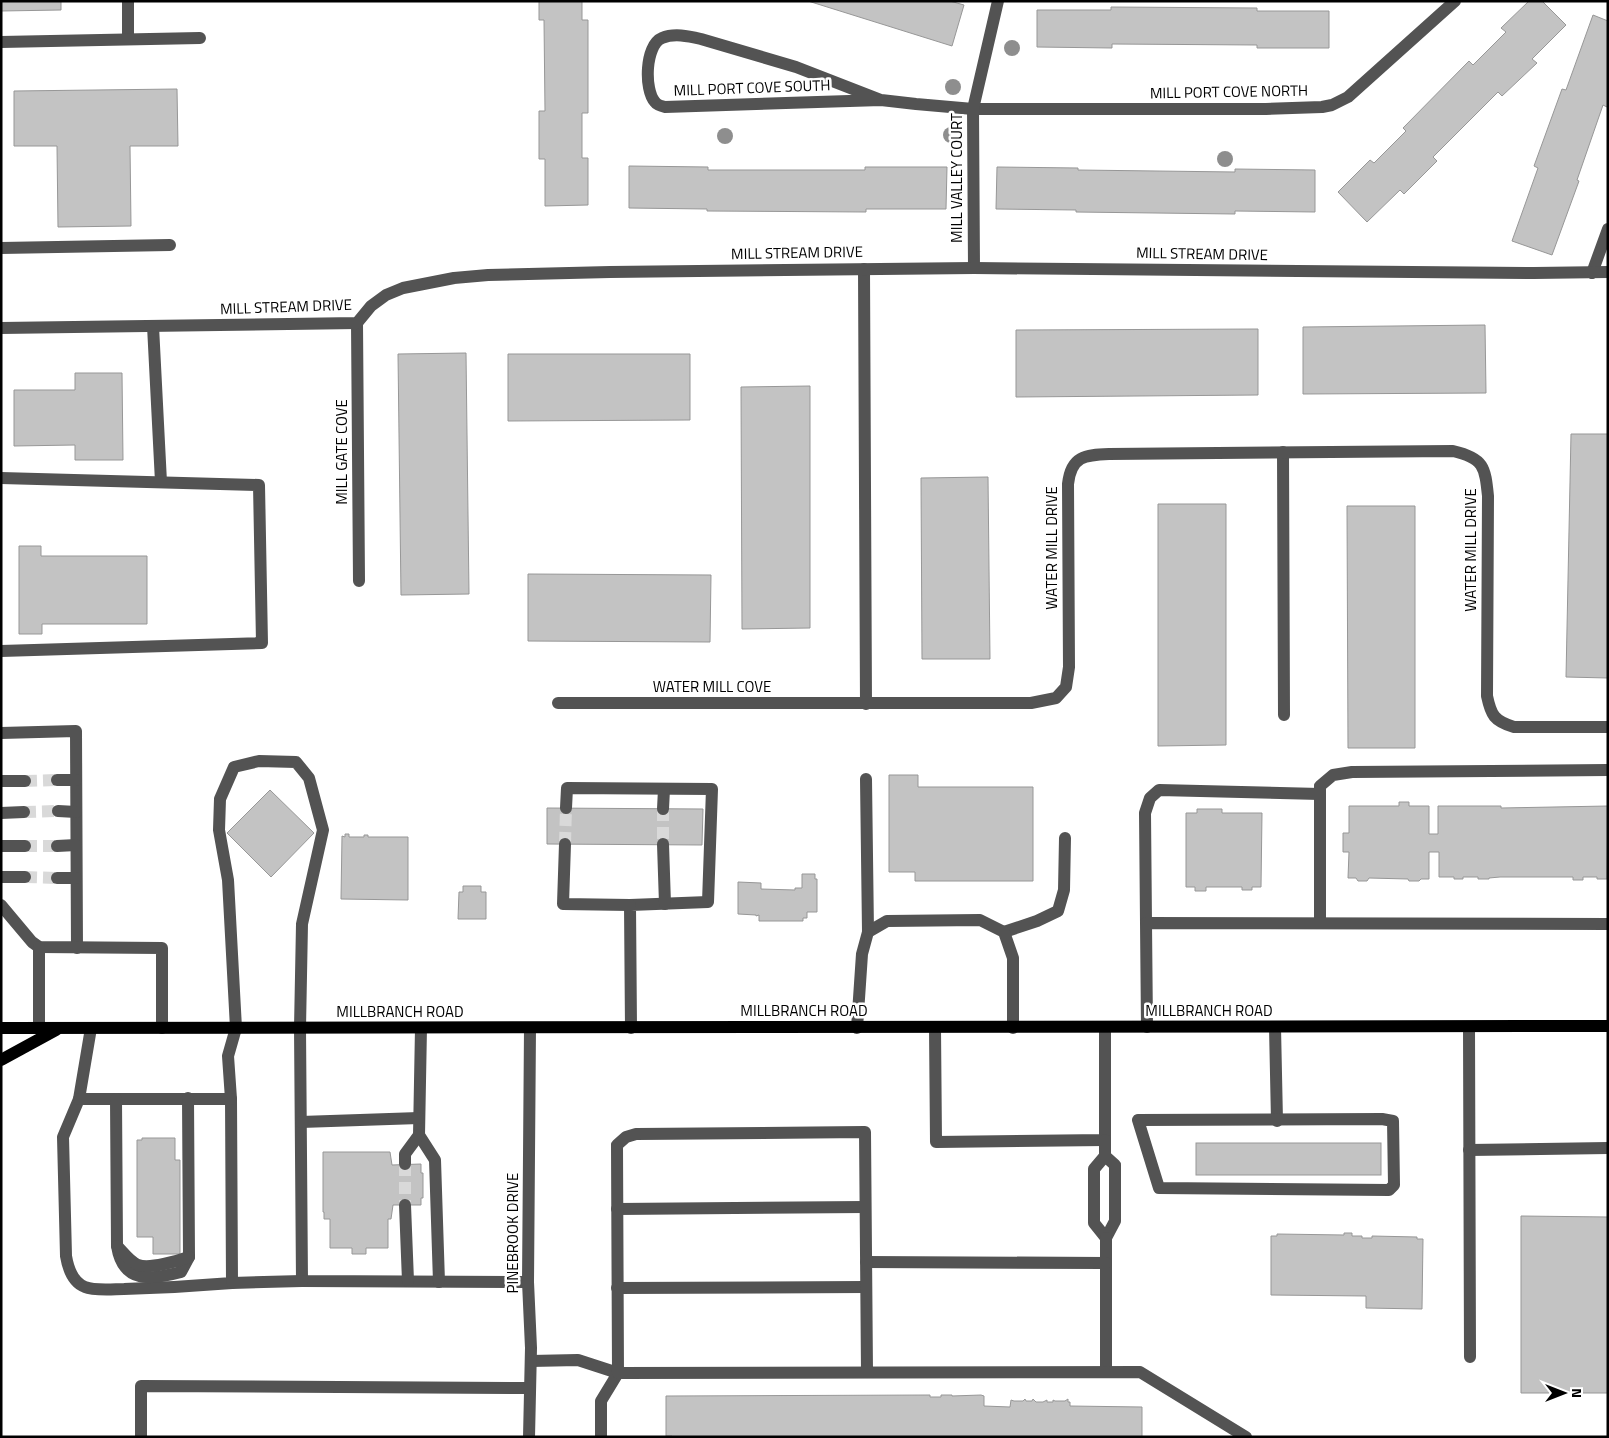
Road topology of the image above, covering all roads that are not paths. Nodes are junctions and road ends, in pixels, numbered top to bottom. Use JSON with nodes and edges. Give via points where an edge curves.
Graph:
{"nodes":[{"id":1,"x":128,"y":1,"type":"edge"},
{"id":2,"x":998,"y":1,"type":"edge"},
{"id":3,"x":1452,"y":4,"type":"edge"},
{"id":4,"x":200,"y":38,"type":"dead end"},
{"id":5,"x":128,"y":39,"type":"junction"},
{"id":6,"x":1,"y":42,"type":"edge"},
{"id":7,"x":881,"y":100,"type":"junction"},
{"id":8,"x":973,"y":109,"type":"junction"},
{"id":9,"x":1608,"y":229,"type":"edge"},
{"id":10,"x":170,"y":245,"type":"dead end"},
{"id":11,"x":1,"y":248,"type":"edge"},
{"id":12,"x":974,"y":268,"type":"junction"},
{"id":13,"x":864,"y":269,"type":"junction"},
{"id":14,"x":1608,"y":272,"type":"edge"},
{"id":15,"x":1592,"y":273,"type":"junction"},
{"id":16,"x":357,"y":323,"type":"junction"},
{"id":17,"x":153,"y":326,"type":"junction"},
{"id":18,"x":1,"y":328,"type":"edge"},
{"id":19,"x":1283,"y":452,"type":"junction"},
{"id":20,"x":1,"y":478,"type":"edge"},
{"id":21,"x":161,"y":482,"type":"junction"},
{"id":22,"x":359,"y":581,"type":"dead end"},
{"id":23,"x":1,"y":651,"type":"edge"},
{"id":24,"x":558,"y":703,"type":"dead end"},
{"id":25,"x":866,"y":704,"type":"junction"},
{"id":26,"x":1284,"y":715,"type":"dead end"},
{"id":27,"x":1608,"y":727,"type":"edge"},
{"id":28,"x":1,"y":733,"type":"edge"},
{"id":29,"x":1608,"y":770,"type":"edge"},
{"id":30,"x":866,"y":779,"type":"dead end"},
{"id":31,"x":57,"y":780,"type":"tunnel mouth"},
{"id":32,"x":76,"y":780,"type":"junction"},
{"id":33,"x":1,"y":781,"type":"edge"},
{"id":34,"x":25,"y":781,"type":"tunnel mouth"},
{"id":35,"x":664,"y":789,"type":"junction"},
{"id":36,"x":1320,"y":794,"type":"junction"},
{"id":37,"x":566,"y":808,"type":"tunnel mouth"},
{"id":38,"x":663,"y":809,"type":"tunnel mouth"},
{"id":39,"x":58,"y":811,"type":"tunnel mouth"},
{"id":40,"x":24,"y":812,"type":"tunnel mouth"},
{"id":41,"x":76,"y":812,"type":"junction"},
{"id":42,"x":1,"y":813,"type":"edge"},
{"id":43,"x":1065,"y":838,"type":"dead end"},
{"id":44,"x":565,"y":844,"type":"tunnel mouth"},
{"id":45,"x":663,"y":844,"type":"tunnel mouth"},
{"id":46,"x":76,"y":845,"type":"junction"},
{"id":47,"x":1,"y":846,"type":"edge"},
{"id":48,"x":25,"y":846,"type":"tunnel mouth"},
{"id":49,"x":57,"y":846,"type":"tunnel mouth"},
{"id":50,"x":1,"y":877,"type":"edge"},
{"id":51,"x":25,"y":877,"type":"tunnel mouth"},
{"id":52,"x":57,"y":878,"type":"tunnel mouth"},
{"id":53,"x":76,"y":878,"type":"junction"},
{"id":54,"x":1,"y":904,"type":"edge"},
{"id":55,"x":665,"y":904,"type":"junction"},
{"id":56,"x":630,"y":905,"type":"junction"},
{"id":57,"x":1146,"y":922,"type":"junction"},
{"id":58,"x":1320,"y":923,"type":"junction"},
{"id":59,"x":1608,"y":924,"type":"edge"},
{"id":60,"x":868,"y":932,"type":"junction"},
{"id":61,"x":1004,"y":932,"type":"junction"},
{"id":62,"x":39,"y":947,"type":"junction"},
{"id":63,"x":77,"y":948,"type":"junction"},
{"id":64,"x":1608,"y":1026,"type":"edge"},
{"id":65,"x":1147,"y":1027,"type":"junction"},
{"id":66,"x":1275,"y":1027,"type":"junction"},
{"id":67,"x":1469,"y":1027,"type":"junction"},
{"id":68,"x":1,"y":1028,"type":"edge"},
{"id":69,"x":39,"y":1028,"type":"junction"},
{"id":70,"x":59,"y":1028,"type":"junction"},
{"id":71,"x":91,"y":1028,"type":"junction"},
{"id":72,"x":162,"y":1028,"type":"junction"},
{"id":73,"x":236,"y":1028,"type":"junction"},
{"id":74,"x":300,"y":1028,"type":"junction"},
{"id":75,"x":421,"y":1028,"type":"junction"},
{"id":76,"x":530,"y":1028,"type":"junction"},
{"id":77,"x":631,"y":1028,"type":"junction"},
{"id":78,"x":856,"y":1028,"type":"junction"},
{"id":79,"x":935,"y":1028,"type":"junction"},
{"id":80,"x":1013,"y":1028,"type":"junction"},
{"id":81,"x":1105,"y":1028,"type":"junction"},
{"id":82,"x":1,"y":1060,"type":"edge"},
{"id":83,"x":188,"y":1098,"type":"junction"},
{"id":84,"x":79,"y":1099,"type":"junction"},
{"id":85,"x":116,"y":1099,"type":"junction"},
{"id":86,"x":231,"y":1099,"type":"junction"},
{"id":87,"x":419,"y":1118,"type":"junction"},
{"id":88,"x":1277,"y":1121,"type":"junction"},
{"id":89,"x":301,"y":1122,"type":"junction"},
{"id":90,"x":419,"y":1134,"type":"junction"},
{"id":91,"x":1105,"y":1140,"type":"junction"},
{"id":92,"x":1608,"y":1148,"type":"edge"},
{"id":93,"x":1469,"y":1150,"type":"junction"},
{"id":94,"x":1105,"y":1156,"type":"junction"},
{"id":95,"x":405,"y":1164,"type":"tunnel mouth"},
{"id":96,"x":405,"y":1205,"type":"tunnel mouth"},
{"id":97,"x":866,"y":1207,"type":"junction"},
{"id":98,"x":617,"y":1209,"type":"junction"},
{"id":99,"x":1106,"y":1238,"type":"junction"},
{"id":100,"x":117,"y":1246,"type":"junction"},
{"id":101,"x":190,"y":1256,"type":"junction"},
{"id":102,"x":866,"y":1262,"type":"junction"},
{"id":103,"x":1106,"y":1263,"type":"junction"},
{"id":104,"x":302,"y":1280,"type":"junction"},
{"id":105,"x":408,"y":1281,"type":"junction"},
{"id":106,"x":439,"y":1282,"type":"junction"},
{"id":107,"x":528,"y":1282,"type":"junction"},
{"id":108,"x":151,"y":1283,"type":"junction"},
{"id":109,"x":232,"y":1283,"type":"junction"},
{"id":110,"x":866,"y":1287,"type":"junction"},
{"id":111,"x":617,"y":1288,"type":"junction"},
{"id":112,"x":1470,"y":1357,"type":"dead end"},
{"id":113,"x":531,"y":1361,"type":"junction"},
{"id":114,"x":867,"y":1372,"type":"junction"},
{"id":115,"x":1106,"y":1372,"type":"junction"},
{"id":116,"x":618,"y":1373,"type":"junction"},
{"id":117,"x":530,"y":1388,"type":"junction"},
{"id":118,"x":141,"y":1437,"type":"edge"},
{"id":119,"x":529,"y":1437,"type":"edge"},
{"id":120,"x":601,"y":1437,"type":"edge"},
{"id":121,"x":1246,"y":1437,"type":"edge"}],
"edges":[{"from":1,"to":5,"type":"street"},
{"from":2,"to":8,"type":"street","name":"MILL VALLEY COURT"},
{"from":3,"to":8,"type":"street","name":"MILL PORT COVE NORTH","via":[[1356,91],[1332,105],[1266,109]]},
{"from":4,"to":5,"type":"street"},
{"from":5,"to":6,"type":"street"},
{"from":7,"to":7,"type":"street","name":"MILL PORT COVE SOUTH","via":[[796,68],[701,39],[662,38],[649,57],[650,95],[653,101],[665,107]]},
{"from":7,"to":8,"type":"street","name":"MILL PORT COVE SOUTH"},
{"from":8,"to":12,"type":"street","name":"MILL VALLEY COURT"},
{"from":9,"to":15,"type":"street"},
{"from":10,"to":11,"type":"street"},
{"from":12,"to":13,"type":"street","name":"MILL STREAM DRIVE"},
{"from":12,"to":15,"type":"street","name":"MILL STREAM DRIVE"},
{"from":13,"to":16,"type":"street","name":"MILL STREAM DRIVE","via":[[610,272],[454,278],[403,288],[386,295],[371,306]]},
{"from":13,"to":25,"type":"street"},
{"from":14,"to":15,"type":"street","name":"MILL STREAM DRIVE"},
{"from":16,"to":17,"type":"street","name":"MILL STREAM DRIVE"},
{"from":16,"to":22,"type":"street","name":"MILL GATE COVE"},
{"from":17,"to":18,"type":"street","name":"MILL STREAM DRIVE"},
{"from":17,"to":21,"type":"street"},
{"from":19,"to":25,"type":"street","name":"WATER MILL DRIVE","via":[[1103,454],[1082,458],[1072,467],[1068,484],[1069,667],[1063,692],[1056,698],[1031,703]]},
{"from":19,"to":26,"type":"street"},
{"from":19,"to":27,"type":"street","name":"WATER MILL DRIVE","via":[[1453,451],[1470,455],[1481,464],[1488,496],[1487,696],[1494,717],[1514,727]]},
{"from":20,"to":21,"type":"street"},
{"from":21,"to":23,"type":"street","via":[[259,485],[262,643]]},
{"from":24,"to":25,"type":"street","name":"WATER MILL COVE"},
{"from":28,"to":32,"type":"street","via":[[76,731]]},
{"from":29,"to":36,"type":"street","via":[[1352,772],[1333,775],[1320,786]]},
{"from":30,"to":60,"type":"street"},
{"from":31,"to":32,"type":"street"},
{"from":32,"to":41,"type":"street"},
{"from":33,"to":34,"type":"street"},
{"from":35,"to":37,"type":"street","via":[[567,788]]},
{"from":35,"to":38,"type":"street"},
{"from":35,"to":55,"type":"street","via":[[712,789],[708,902]]},
{"from":36,"to":57,"type":"street","via":[[1159,790],[1150,798],[1145,813]]},
{"from":36,"to":58,"type":"street"},
{"from":39,"to":41,"type":"street"},
{"from":40,"to":42,"type":"street"},
{"from":41,"to":46,"type":"street"},
{"from":43,"to":61,"type":"street","via":[[1064,890],[1058,911]]},
{"from":44,"to":56,"type":"street","via":[[563,904]]},
{"from":45,"to":55,"type":"street"},
{"from":46,"to":49,"type":"street"},
{"from":46,"to":53,"type":"street"},
{"from":47,"to":48,"type":"street"},
{"from":50,"to":51,"type":"street"},
{"from":52,"to":53,"type":"street"},
{"from":53,"to":63,"type":"street"},
{"from":54,"to":62,"type":"street"},
{"from":55,"to":56,"type":"street"},
{"from":56,"to":77,"type":"street"},
{"from":57,"to":58,"type":"street"},
{"from":57,"to":65,"type":"street"},
{"from":58,"to":59,"type":"street"},
{"from":60,"to":61,"type":"street","via":[[887,921],[980,920]]},
{"from":60,"to":78,"type":"street","via":[[862,954]]},
{"from":61,"to":80,"type":"street","via":[[1013,958]]},
{"from":62,"to":63,"type":"street"},
{"from":62,"to":69,"type":"street"},
{"from":63,"to":72,"type":"street","via":[[162,948]]},
{"from":64,"to":67,"type":"main road","name":"MILLBRANCH ROAD"},
{"from":65,"to":66,"type":"main road","name":"MILLBRANCH ROAD"},
{"from":65,"to":81,"type":"main road","name":"MILLBRANCH ROAD"},
{"from":66,"to":67,"type":"main road","name":"MILLBRANCH ROAD"},
{"from":66,"to":88,"type":"street"},
{"from":67,"to":93,"type":"street"},
{"from":68,"to":69,"type":"main road","name":"MILLBRANCH ROAD"},
{"from":69,"to":70,"type":"main road","name":"MILLBRANCH ROAD"},
{"from":70,"to":71,"type":"main road","name":"MILLBRANCH ROAD"},
{"from":70,"to":82,"type":"main road"},
{"from":71,"to":72,"type":"main road","name":"MILLBRANCH ROAD"},
{"from":71,"to":84,"type":"street"},
{"from":72,"to":73,"type":"main road","name":"MILLBRANCH ROAD"},
{"from":73,"to":74,"type":"main road","name":"MILLBRANCH ROAD"},
{"from":73,"to":74,"type":"street","via":[[228,880],[219,830],[220,799],[234,767],[259,761],[296,762],[309,778],[323,830],[302,924]]},
{"from":73,"to":86,"type":"street","via":[[228,1056]]},
{"from":74,"to":75,"type":"main road","name":"MILLBRANCH ROAD"},
{"from":74,"to":89,"type":"street"},
{"from":75,"to":76,"type":"main road","name":"MILLBRANCH ROAD"},
{"from":75,"to":87,"type":"street"},
{"from":76,"to":77,"type":"main road","name":"MILLBRANCH ROAD"},
{"from":76,"to":107,"type":"street","name":"PINEBROOK DRIVE"},
{"from":77,"to":78,"type":"main road","name":"MILLBRANCH ROAD"},
{"from":78,"to":79,"type":"main road","name":"MILLBRANCH ROAD"},
{"from":79,"to":80,"type":"main road","name":"MILLBRANCH ROAD"},
{"from":79,"to":91,"type":"street","via":[[936,1142]]},
{"from":80,"to":81,"type":"main road","name":"MILLBRANCH ROAD"},
{"from":81,"to":91,"type":"street"},
{"from":83,"to":85,"type":"street"},
{"from":83,"to":86,"type":"street"},
{"from":83,"to":101,"type":"street"},
{"from":84,"to":85,"type":"street"},
{"from":84,"to":108,"type":"street","via":[[63,1137],[68,1266],[74,1279],[85,1288],[109,1289]]},
{"from":85,"to":100,"type":"street"},
{"from":86,"to":109,"type":"street"},
{"from":87,"to":89,"type":"street"},
{"from":87,"to":90,"type":"street"},
{"from":88,"to":88,"type":"street","via":[[1218,1120],[1138,1120],[1159,1188],[1389,1190],[1394,1184],[1393,1121]]},
{"from":89,"to":104,"type":"street"},
{"from":90,"to":95,"type":"street","via":[[405,1154]]},
{"from":90,"to":106,"type":"street","via":[[435,1160]]},
{"from":91,"to":94,"type":"street"},
{"from":92,"to":93,"type":"street"},
{"from":93,"to":112,"type":"street"},
{"from":94,"to":99,"type":"street","via":[[1115,1165],[1115,1221]]},
{"from":94,"to":99,"type":"street","via":[[1094,1170],[1094,1223]]},
{"from":96,"to":105,"type":"street"},
{"from":97,"to":98,"type":"street"},
{"from":97,"to":98,"type":"street","via":[[865,1132],[626,1136],[617,1145]]},
{"from":97,"to":102,"type":"street"},
{"from":98,"to":111,"type":"street"},
{"from":99,"to":103,"type":"street"},
{"from":100,"to":101,"type":"street","via":[[136,1264],[144,1266]]},
{"from":100,"to":108,"type":"street","via":[[119,1259],[127,1270]]},
{"from":101,"to":108,"type":"street","via":[[180,1272]]},
{"from":102,"to":103,"type":"street"},
{"from":102,"to":110,"type":"street"},
{"from":103,"to":115,"type":"street"},
{"from":104,"to":105,"type":"street"},
{"from":104,"to":109,"type":"street"},
{"from":105,"to":106,"type":"street"},
{"from":106,"to":107,"type":"street"},
{"from":107,"to":113,"type":"street","name":"PINEBROOK DRIVE"},
{"from":108,"to":109,"type":"street"},
{"from":110,"to":111,"type":"street"},
{"from":110,"to":114,"type":"street"},
{"from":111,"to":116,"type":"street"},
{"from":113,"to":116,"type":"street","via":[[578,1360]]},
{"from":113,"to":117,"type":"street","name":"PINEBROOK DRIVE"},
{"from":114,"to":115,"type":"street"},
{"from":114,"to":116,"type":"street"},
{"from":115,"to":121,"type":"street","via":[[1140,1372]]},
{"from":116,"to":120,"type":"street","via":[[601,1400]]},
{"from":117,"to":118,"type":"street","via":[[141,1386]]},
{"from":117,"to":119,"type":"street","name":"PINEBROOK DRIVE"}]}
